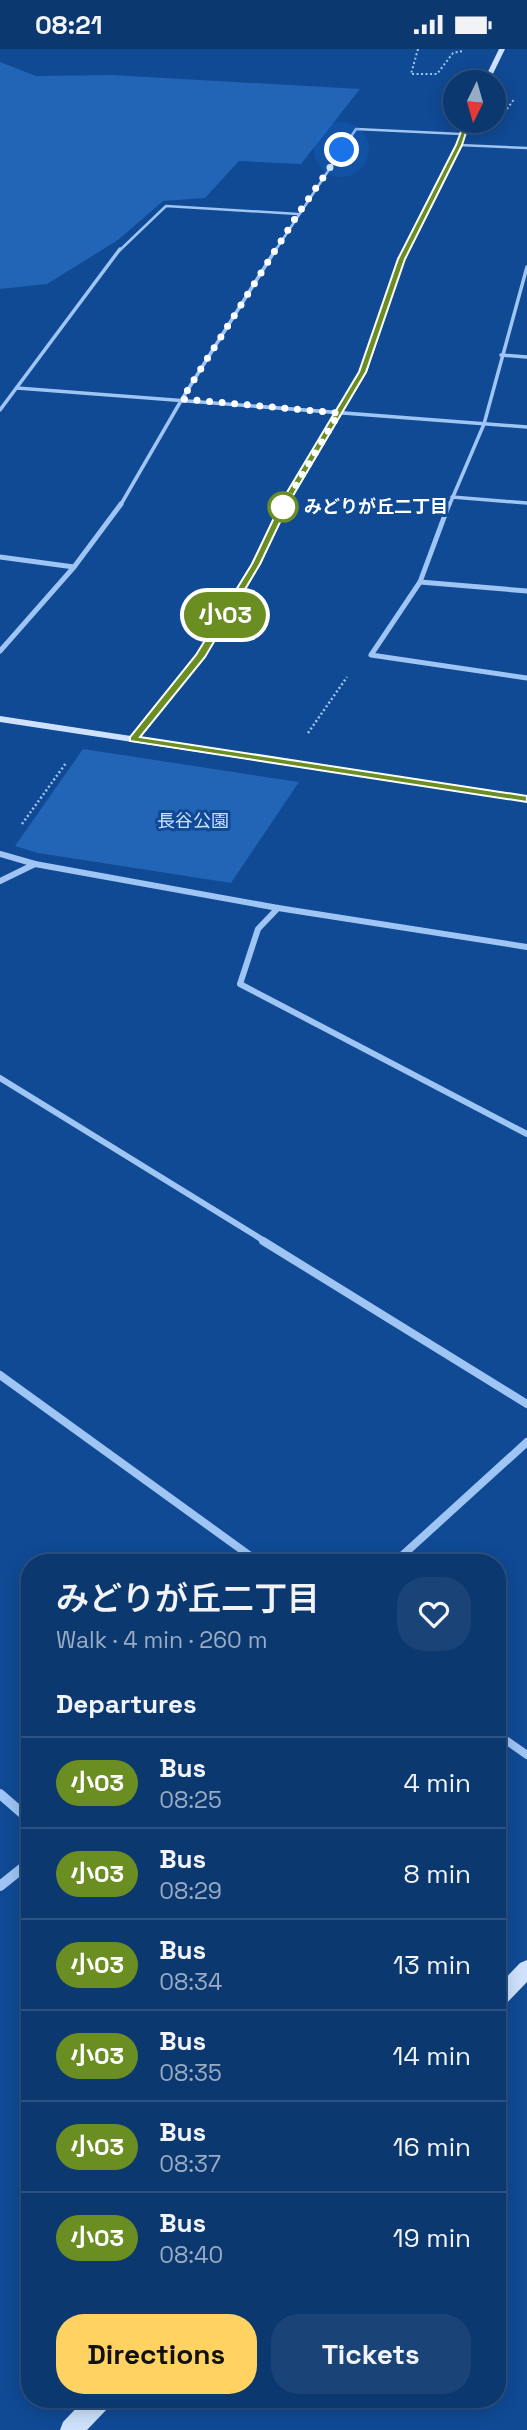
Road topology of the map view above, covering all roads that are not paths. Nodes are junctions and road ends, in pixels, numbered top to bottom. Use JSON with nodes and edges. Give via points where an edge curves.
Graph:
{"nodes":[{"id":1,"x":502,"y":49,"type":"edge"},
{"id":2,"x":492,"y":70,"type":"edge"},
{"id":3,"x":461,"y":134,"type":"joint"},
{"id":4,"x":459,"y":145,"type":"junction"},
{"id":5,"x":527,"y":148,"type":"edge"},
{"id":6,"x":298,"y":214,"type":"junction"},
{"id":7,"x":527,"y":267,"type":"edge"},
{"id":8,"x":518,"y":298,"type":"junction"},
{"id":9,"x":527,"y":299,"type":"edge"},
{"id":10,"x":501,"y":355,"type":"junction"},
{"id":11,"x":527,"y":357,"type":"edge"},
{"id":12,"x":18,"y":389,"type":"junction"},
{"id":13,"x":182,"y":399,"type":"junction"},
{"id":14,"x":0,"y":410,"type":"edge"},
{"id":15,"x":339,"y":413,"type":"junction"},
{"id":16,"x":484,"y":424,"type":"junction"},
{"id":17,"x":527,"y":427,"type":"edge"},
{"id":18,"x":452,"y":497,"type":"junction"},
{"id":19,"x":527,"y":503,"type":"edge"},
{"id":20,"x":0,"y":557,"type":"edge"},
{"id":21,"x":74,"y":567,"type":"junction"},
{"id":22,"x":420,"y":582,"type":"junction"},
{"id":23,"x":527,"y":591,"type":"edge"},
{"id":24,"x":0,"y":651,"type":"edge"},
{"id":25,"x":527,"y":678,"type":"edge"},
{"id":26,"x":0,"y":719,"type":"edge"},
{"id":27,"x":134,"y":739,"type":"junction"},
{"id":28,"x":527,"y":799,"type":"edge"},
{"id":29,"x":0,"y":854,"type":"edge"},
{"id":30,"x":35,"y":864,"type":"junction"},
{"id":31,"x":0,"y":881,"type":"edge"},
{"id":32,"x":278,"y":908,"type":"junction"},
{"id":33,"x":527,"y":947,"type":"edge"},
{"id":34,"x":0,"y":1079,"type":"edge"},
{"id":35,"x":527,"y":1134,"type":"edge"},
{"id":36,"x":0,"y":1375,"type":"edge"},
{"id":37,"x":527,"y":1404,"type":"edge"},
{"id":38,"x":527,"y":1442,"type":"edge"},
{"id":39,"x":248,"y":1554,"type":"edge"},
{"id":40,"x":404,"y":1554,"type":"edge"},
{"id":41,"x":506,"y":1740,"type":"edge"},
{"id":42,"x":527,"y":1755,"type":"edge"},
{"id":43,"x":0,"y":1794,"type":"edge"},
{"id":44,"x":21,"y":1812,"type":"edge"},
{"id":45,"x":21,"y":1869,"type":"edge"},
{"id":46,"x":0,"y":1886,"type":"edge"},
{"id":47,"x":527,"y":1969,"type":"edge"},
{"id":48,"x":506,"y":1991,"type":"edge"},
{"id":49,"x":93,"y":2408,"type":"edge"},
{"id":50,"x":71,"y":2430,"type":"edge"}],
"edges":[{"from":1,"to":2,"type":"street"},
{"from":3,"to":4,"type":"street"},
{"from":3,"to":6,"type":"street","via":[[356,129]]},
{"from":4,"to":5,"type":"street"},
{"from":4,"to":15,"type":"street","via":[[402,259],[362,372]]},
{"from":6,"to":12,"type":"street","via":[[166,206],[126,241]]},
{"from":6,"to":13,"type":"street"},
{"from":7,"to":8,"type":"street"},
{"from":8,"to":9,"type":"street"},
{"from":8,"to":10,"type":"street"},
{"from":10,"to":11,"type":"street"},
{"from":10,"to":16,"type":"street"},
{"from":12,"to":13,"type":"street"},
{"from":12,"to":14,"type":"street"},
{"from":13,"to":15,"type":"street"},
{"from":13,"to":21,"type":"street","via":[[115,514]]},
{"from":15,"to":16,"type":"street"},
{"from":15,"to":27,"type":"street","via":[[200,657]]},
{"from":16,"to":17,"type":"street"},
{"from":16,"to":18,"type":"street"},
{"from":18,"to":19,"type":"street"},
{"from":18,"to":22,"type":"street"},
{"from":20,"to":21,"type":"street"},
{"from":21,"to":24,"type":"street"},
{"from":22,"to":23,"type":"street"},
{"from":22,"to":25,"type":"street","via":[[371,655]]},
{"from":26,"to":27,"type":"street"},
{"from":27,"to":28,"type":"street"},
{"from":29,"to":30,"type":"street"},
{"from":30,"to":31,"type":"street"},
{"from":30,"to":32,"type":"street"},
{"from":32,"to":33,"type":"street"},
{"from":32,"to":35,"type":"street","via":[[258,929],[240,984]]},
{"from":34,"to":37,"type":"street"},
{"from":36,"to":39,"type":"street"},
{"from":38,"to":40,"type":"street"},
{"from":41,"to":42,"type":"street"},
{"from":43,"to":44,"type":"street"},
{"from":45,"to":46,"type":"street"},
{"from":47,"to":48,"type":"street"},
{"from":49,"to":50,"type":"street"}]}
